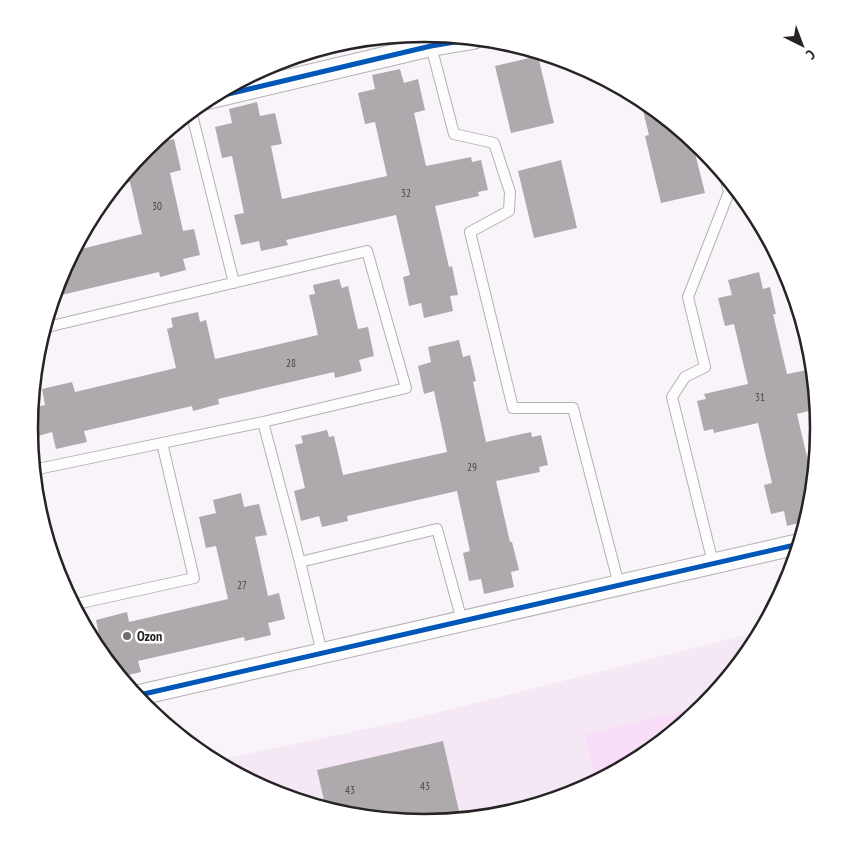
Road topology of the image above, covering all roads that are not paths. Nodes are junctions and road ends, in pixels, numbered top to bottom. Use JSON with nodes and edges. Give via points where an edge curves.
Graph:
{"nodes":[{"id":1,"x":449,"y":43,"type":"edge"},
{"id":2,"x":431,"y":46,"type":"junction"},
{"id":3,"x":233,"y":93,"type":"edge"},
{"id":4,"x":193,"y":119,"type":"edge"},
{"id":5,"x":730,"y":195,"type":"edge"},
{"id":6,"x":234,"y":283,"type":"junction"},
{"id":7,"x":52,"y":326,"type":"edge"},
{"id":8,"x":263,"y":422,"type":"junction"},
{"id":9,"x":162,"y":443,"type":"junction"},
{"id":10,"x":40,"y":469,"type":"edge"},
{"id":11,"x":791,"y":546,"type":"edge"},
{"id":12,"x":300,"y":562,"type":"junction"},
{"id":13,"x":714,"y":563,"type":"junction"},
{"id":14,"x":619,"y":585,"type":"junction"},
{"id":15,"x":79,"y":603,"type":"edge"},
{"id":16,"x":462,"y":621,"type":"junction"},
{"id":17,"x":322,"y":654,"type":"junction"},
{"id":18,"x":144,"y":694,"type":"edge"}],
"edges":[{"from":1,"to":2,"type":"street"},
{"from":2,"to":3,"type":"street"},
{"from":2,"to":14,"type":"lane","via":[[454,134],[494,143],[510,192],[509,211],[470,232],[513,408],[573,408]]},
{"from":4,"to":6,"type":"lane"},
{"from":5,"to":13,"type":"lane","via":[[688,297],[705,367],[685,377],[672,397]]},
{"from":6,"to":7,"type":"lane"},
{"from":6,"to":8,"type":"lane","via":[[367,251],[406,388]]},
{"from":8,"to":9,"type":"lane"},
{"from":8,"to":12,"type":"lane"},
{"from":9,"to":10,"type":"lane"},
{"from":9,"to":15,"type":"lane","via":[[194,578]]},
{"from":11,"to":13,"type":"street"},
{"from":12,"to":16,"type":"lane","via":[[437,529]]},
{"from":12,"to":17,"type":"lane"},
{"from":13,"to":14,"type":"street"},
{"from":14,"to":16,"type":"street"},
{"from":16,"to":17,"type":"street"},
{"from":17,"to":18,"type":"street"}]}
